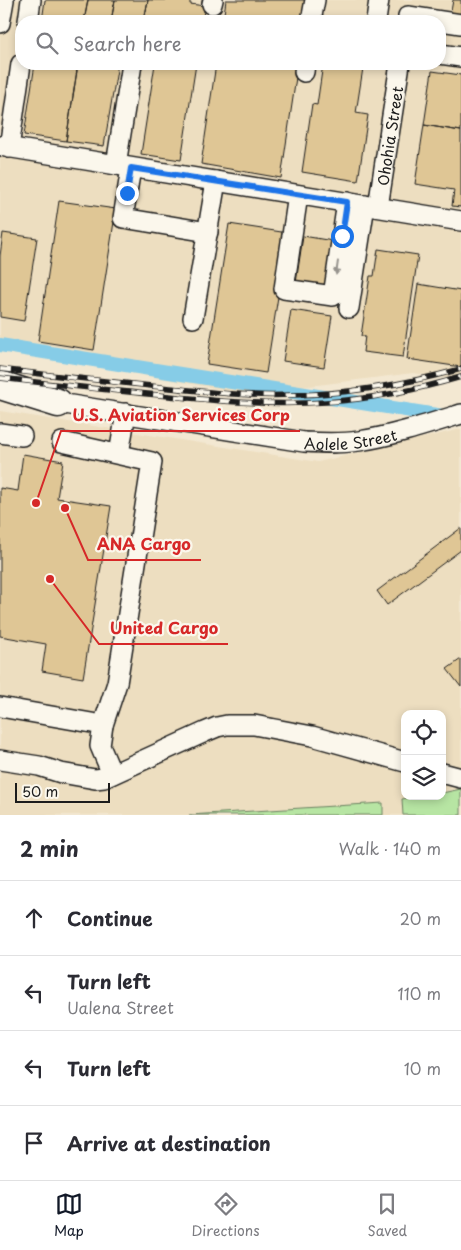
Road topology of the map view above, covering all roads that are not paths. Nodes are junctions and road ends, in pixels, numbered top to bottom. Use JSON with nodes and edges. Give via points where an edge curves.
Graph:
{"nodes":[{"id":1,"x":4,"y":0,"type":"edge"},
{"id":2,"x":31,"y":0,"type":"edge"},
{"id":3,"x":315,"y":0,"type":"edge"},
{"id":4,"x":380,"y":0,"type":"edge"},
{"id":5,"x":408,"y":12,"type":"edge"},
{"id":6,"x":29,"y":15,"type":"edge"},
{"id":7,"x":312,"y":15,"type":"edge"},
{"id":8,"x":377,"y":15,"type":"edge"},
{"id":9,"x":421,"y":15,"type":"edge"},
{"id":10,"x":446,"y":21,"type":"edge"},
{"id":11,"x":0,"y":23,"type":"edge"},
{"id":12,"x":461,"y":24,"type":"edge"},
{"id":13,"x":446,"y":55,"type":"edge"},
{"id":14,"x":461,"y":57,"type":"edge"},
{"id":15,"x":21,"y":70,"type":"edge"},
{"id":16,"x":132,"y":70,"type":"edge"},
{"id":17,"x":398,"y":70,"type":"edge"},
{"id":18,"x":4,"y":147,"type":"edge"},
{"id":19,"x":124,"y":166,"type":"junction"},
{"id":20,"x":216,"y":181,"type":"junction"},
{"id":21,"x":298,"y":195,"type":"junction"},
{"id":22,"x":363,"y":205,"type":"junction"},
{"id":23,"x":461,"y":210,"type":"edge"},
{"id":24,"x":436,"y":217,"type":"junction"},
{"id":25,"x":461,"y":221,"type":"edge"},
{"id":26,"x":208,"y":232,"type":"junction"},
{"id":27,"x":349,"y":308,"type":"dead end"},
{"id":28,"x":193,"y":318,"type":"dead end"},
{"id":29,"x":0,"y":385,"type":"edge"},
{"id":30,"x":0,"y":394,"type":"edge"},
{"id":31,"x":58,"y":402,"type":"junction"},
{"id":32,"x":126,"y":413,"type":"junction"},
{"id":33,"x":461,"y":414,"type":"edge"},
{"id":34,"x":0,"y":433,"type":"edge"},
{"id":35,"x":22,"y":436,"type":"dead end"},
{"id":36,"x":62,"y":442,"type":"dead end"},
{"id":37,"x":119,"y":454,"type":"junction"},
{"id":38,"x":0,"y":707,"type":"edge"},
{"id":39,"x":103,"y":725,"type":"junction"},
{"id":40,"x":0,"y":760,"type":"edge"},
{"id":41,"x":401,"y":761,"type":"edge"},
{"id":42,"x":0,"y":773,"type":"edge"},
{"id":43,"x":60,"y":774,"type":"junction"},
{"id":44,"x":112,"y":774,"type":"junction"},
{"id":45,"x":446,"y":774,"type":"edge"},
{"id":46,"x":461,"y":778,"type":"edge"}],
"edges":[{"from":1,"to":11,"type":"street"},
{"from":2,"to":6,"type":"street"},
{"from":3,"to":7,"type":"street"},
{"from":4,"to":8,"type":"street"},
{"from":5,"to":9,"type":"street"},
{"from":10,"to":12,"type":"street"},
{"from":13,"to":14,"type":"street"},
{"from":15,"to":18,"type":"street"},
{"from":16,"to":19,"type":"street"},
{"from":17,"to":22,"type":"street","name":"Ohohia Street"},
{"from":18,"to":19,"type":"street"},
{"from":19,"to":20,"type":"street"},
{"from":19,"to":26,"type":"street","via":[[123,218]]},
{"from":20,"to":21,"type":"street"},
{"from":20,"to":26,"type":"street"},
{"from":21,"to":22,"type":"street"},
{"from":22,"to":21,"type":"street","one_way":true,"via":[[333,296],[284,289]]},
{"from":22,"to":24,"type":"street"},
{"from":22,"to":27,"type":"street"},
{"from":23,"to":24,"type":"street","via":[[438,206]]},
{"from":24,"to":25,"type":"street"},
{"from":26,"to":28,"type":"street"},
{"from":29,"to":31,"type":"highway"},
{"from":30,"to":31,"type":"street","name":"Aolele Street"},
{"from":31,"to":32,"type":"street","name":"Aolele Street"},
{"from":32,"to":33,"type":"street","name":"Aolele Street","via":[[317,443],[360,441]]},
{"from":32,"to":37,"type":"street"},
{"from":34,"to":35,"type":"street"},
{"from":36,"to":37,"type":"street"},
{"from":37,"to":39,"type":"street","via":[[152,462],[117,683]]},
{"from":38,"to":39,"type":"street"},
{"from":39,"to":44,"type":"street","via":[[100,746]]},
{"from":40,"to":43,"type":"street","via":[[39,766]]},
{"from":41,"to":44,"type":"street","via":[[312,736],[254,725],[233,725],[217,727]]},
{"from":42,"to":43,"type":"street"},
{"from":43,"to":44,"type":"street","via":[[95,779]]},
{"from":45,"to":46,"type":"street"}]}
